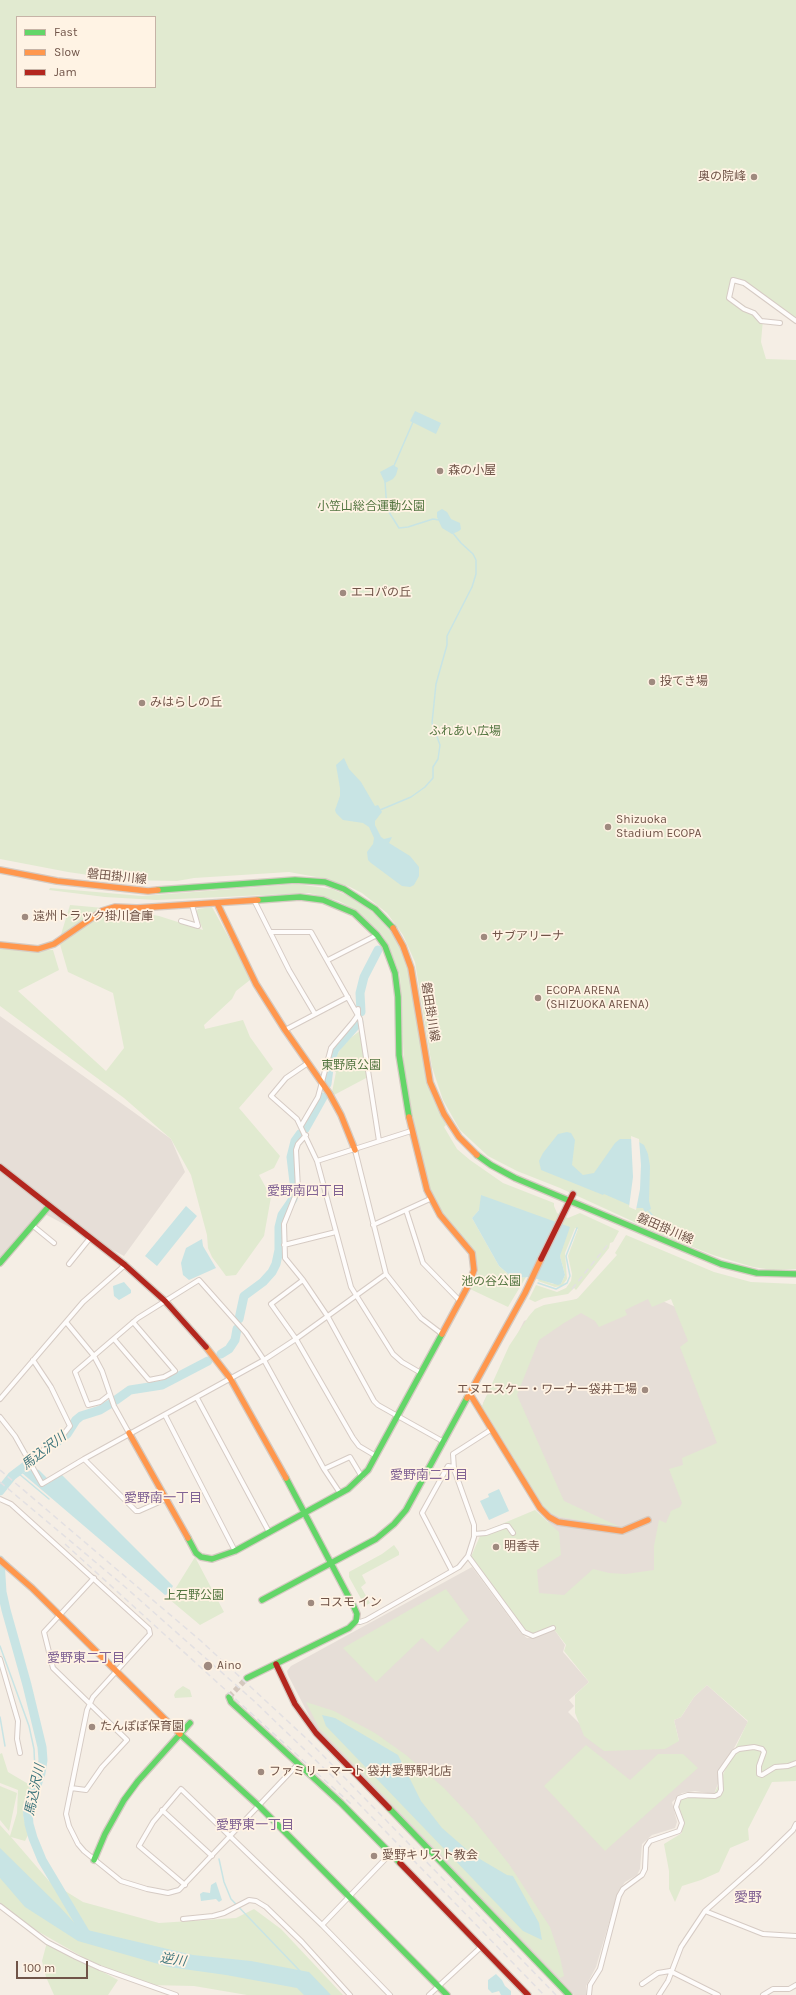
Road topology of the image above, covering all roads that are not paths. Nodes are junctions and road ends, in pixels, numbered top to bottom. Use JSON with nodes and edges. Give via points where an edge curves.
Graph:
{"nodes":[{"id":1,"x":796,"y":321,"type":"edge"},
{"id":2,"x":780,"y":323,"type":"dead end"},
{"id":3,"x":0,"y":870,"type":"edge"},
{"id":4,"x":254,"y":900,"type":"junction"},
{"id":5,"x":217,"y":903,"type":"junction"},
{"id":6,"x":192,"y":905,"type":"junction"},
{"id":7,"x":181,"y":921,"type":"dead end"},
{"id":8,"x":270,"y":932,"type":"junction"},
{"id":9,"x":377,"y":935,"type":"junction"},
{"id":10,"x":0,"y":945,"type":"edge"},
{"id":11,"x":328,"y":960,"type":"junction"},
{"id":12,"x":348,"y":997,"type":"junction"},
{"id":13,"x":358,"y":1009,"type":"dead end"},
{"id":14,"x":315,"y":1014,"type":"junction"},
{"id":15,"x":358,"y":1015,"type":"junction"},
{"id":16,"x":285,"y":1030,"type":"junction"},
{"id":17,"x":308,"y":1063,"type":"junction"},
{"id":18,"x":321,"y":1085,"type":"junction"},
{"id":19,"x":301,"y":1126,"type":"junction"},
{"id":20,"x":411,"y":1131,"type":"junction"},
{"id":21,"x":306,"y":1135,"type":"junction"},
{"id":22,"x":379,"y":1141,"type":"junction"},
{"id":23,"x":355,"y":1150,"type":"junction"},
{"id":24,"x":317,"y":1161,"type":"junction"},
{"id":25,"x":0,"y":1167,"type":"edge"},
{"id":26,"x":573,"y":1194,"type":"dead end"},
{"id":27,"x":430,"y":1199,"type":"junction"},
{"id":28,"x":570,"y":1201,"type":"junction"},
{"id":29,"x":49,"y":1206,"type":"junction"},
{"id":30,"x":406,"y":1210,"type":"junction"},
{"id":31,"x":32,"y":1225,"type":"junction"},
{"id":32,"x":373,"y":1225,"type":"junction"},
{"id":33,"x":336,"y":1232,"type":"junction"},
{"id":34,"x":90,"y":1238,"type":"junction"},
{"id":35,"x":54,"y":1243,"type":"dead end"},
{"id":36,"x":284,"y":1245,"type":"junction"},
{"id":37,"x":0,"y":1263,"type":"edge"},
{"id":38,"x":69,"y":1264,"type":"dead end"},
{"id":39,"x":125,"y":1265,"type":"junction"},
{"id":40,"x":386,"y":1274,"type":"junction"},
{"id":41,"x":796,"y":1274,"type":"edge"},
{"id":42,"x":304,"y":1280,"type":"junction"},
{"id":43,"x":357,"y":1296,"type":"junction"},
{"id":44,"x":165,"y":1300,"type":"junction"},
{"id":45,"x":460,"y":1301,"type":"junction"},
{"id":46,"x":328,"y":1317,"type":"junction"},
{"id":47,"x":66,"y":1322,"type":"junction"},
{"id":48,"x":133,"y":1322,"type":"junction"},
{"id":49,"x":442,"y":1334,"type":"junction"},
{"id":50,"x":114,"y":1339,"type":"junction"},
{"id":51,"x":296,"y":1340,"type":"junction"},
{"id":52,"x":94,"y":1356,"type":"junction"},
{"id":53,"x":34,"y":1360,"type":"junction"},
{"id":54,"x":264,"y":1360,"type":"junction"},
{"id":55,"x":421,"y":1373,"type":"junction"},
{"id":56,"x":230,"y":1378,"type":"junction"},
{"id":57,"x":470,"y":1394,"type":"junction"},
{"id":58,"x":109,"y":1395,"type":"junction"},
{"id":59,"x":197,"y":1398,"type":"junction"},
{"id":60,"x":0,"y":1399,"type":"edge"},
{"id":61,"x":165,"y":1416,"type":"junction"},
{"id":62,"x":398,"y":1416,"type":"junction"},
{"id":63,"x":0,"y":1417,"type":"edge"},
{"id":64,"x":492,"y":1430,"type":"junction"},
{"id":65,"x":129,"y":1433,"type":"junction"},
{"id":66,"x":444,"y":1442,"type":"junction"},
{"id":67,"x":376,"y":1456,"type":"junction"},
{"id":68,"x":84,"y":1459,"type":"junction"},
{"id":69,"x":31,"y":1462,"type":"junction"},
{"id":70,"x":454,"y":1468,"type":"junction"},
{"id":71,"x":324,"y":1469,"type":"junction"},
{"id":72,"x":362,"y":1477,"type":"junction"},
{"id":73,"x":340,"y":1493,"type":"junction"},
{"id":74,"x":0,"y":1499,"type":"edge"},
{"id":75,"x":166,"y":1499,"type":"junction"},
{"id":76,"x":305,"y":1511,"type":"junction"},
{"id":77,"x":648,"y":1520,"type":"dead end"},
{"id":78,"x":269,"y":1532,"type":"junction"},
{"id":79,"x":513,"y":1533,"type":"dead end"},
{"id":80,"x":474,"y":1534,"type":"junction"},
{"id":81,"x":235,"y":1551,"type":"junction"},
{"id":82,"x":468,"y":1556,"type":"junction"},
{"id":83,"x":2,"y":1561,"type":"edge"},
{"id":84,"x":332,"y":1562,"type":"junction"},
{"id":85,"x":452,"y":1571,"type":"junction"},
{"id":86,"x":94,"y":1578,"type":"junction"},
{"id":87,"x":262,"y":1600,"type":"dead end"},
{"id":88,"x":59,"y":1614,"type":"junction"},
{"id":89,"x":356,"y":1621,"type":"junction"},
{"id":90,"x":553,"y":1628,"type":"dead end"},
{"id":91,"x":0,"y":1659,"type":"edge"},
{"id":92,"x":276,"y":1664,"type":"junction"},
{"id":93,"x":116,"y":1671,"type":"junction"},
{"id":94,"x":247,"y":1678,"type":"tunnel mouth"},
{"id":95,"x":229,"y":1697,"type":"dead end"},
{"id":96,"x":90,"y":1703,"type":"junction"},
{"id":97,"x":190,"y":1723,"type":"dead end"},
{"id":98,"x":180,"y":1734,"type":"junction"},
{"id":99,"x":20,"y":1753,"type":"dead end"},
{"id":100,"x":796,"y":1763,"type":"edge"},
{"id":101,"x":298,"y":1764,"type":"junction"},
{"id":102,"x":71,"y":1788,"type":"junction"},
{"id":103,"x":259,"y":1806,"type":"junction"},
{"id":104,"x":162,"y":1810,"type":"junction"},
{"id":105,"x":796,"y":1824,"type":"edge"},
{"id":106,"x":231,"y":1836,"type":"junction"},
{"id":107,"x":391,"y":1853,"type":"junction"},
{"id":108,"x":212,"y":1856,"type":"junction"},
{"id":109,"x":94,"y":1860,"type":"junction"},
{"id":110,"x":186,"y":1884,"type":"junction"},
{"id":111,"x":349,"y":1895,"type":"junction"},
{"id":112,"x":0,"y":1906,"type":"edge"},
{"id":113,"x":2,"y":1911,"type":"edge"},
{"id":114,"x":705,"y":1911,"type":"junction"},
{"id":115,"x":183,"y":1919,"type":"dead end"},
{"id":116,"x":322,"y":1925,"type":"junction"},
{"id":117,"x":796,"y":1936,"type":"edge"},
{"id":118,"x":481,"y":1947,"type":"junction"},
{"id":119,"x":670,"y":1972,"type":"junction"},
{"id":120,"x":642,"y":1984,"type":"dead end"},
{"id":121,"x":796,"y":1985,"type":"edge"},
{"id":122,"x":438,"y":1986,"type":"junction"},
{"id":123,"x":176,"y":1995,"type":"edge"},
{"id":124,"x":350,"y":1995,"type":"edge"},
{"id":125,"x":390,"y":1995,"type":"edge"},
{"id":126,"x":429,"y":1995,"type":"edge"},
{"id":127,"x":447,"y":1995,"type":"edge"},
{"id":128,"x":528,"y":1995,"type":"edge"},
{"id":129,"x":569,"y":1995,"type":"edge"},
{"id":130,"x":589,"y":1995,"type":"edge"},
{"id":131,"x":659,"y":1995,"type":"edge"},
{"id":132,"x":718,"y":1995,"type":"edge"},
{"id":133,"x":763,"y":1995,"type":"edge"}],
"edges":[{"from":1,"to":2,"type":"street","via":[[744,282],[732,280],[729,298],[754,313],[761,321]]},
{"from":3,"to":28,"type":"street","name":"磐田掛川線","via":[[56,881],[148,891],[295,880],[325,882],[364,900],[375,908],[394,930],[408,957],[430,1082],[437,1102],[451,1126],[468,1147],[491,1165],[514,1178]]},
{"from":4,"to":5,"type":"street"},
{"from":4,"to":8,"type":"street"},
{"from":4,"to":9,"type":"street","via":[[300,897],[323,900],[354,913]]},
{"from":5,"to":6,"type":"street"},
{"from":5,"to":16,"type":"street","via":[[256,984]]},
{"from":6,"to":7,"type":"street","via":[[198,926]]},
{"from":6,"to":10,"type":"street","via":[[115,907],[102,911],[54,944],[38,949]]},
{"from":8,"to":11,"type":"street","via":[[311,932]]},
{"from":8,"to":14,"type":"street"},
{"from":9,"to":11,"type":"street"},
{"from":9,"to":20,"type":"street","via":[[390,958],[397,984],[399,1055]]},
{"from":11,"to":12,"type":"street"},
{"from":12,"to":14,"type":"street"},
{"from":12,"to":15,"type":"street"},
{"from":13,"to":15,"type":"street"},
{"from":14,"to":16,"type":"street"},
{"from":15,"to":18,"type":"street","via":[[331,1048]]},
{"from":15,"to":22,"type":"street"},
{"from":16,"to":17,"type":"street"},
{"from":17,"to":18,"type":"street"},
{"from":17,"to":19,"type":"street","via":[[286,1078],[271,1096],[297,1119]]},
{"from":18,"to":19,"type":"street","via":[[318,1097]]},
{"from":18,"to":23,"type":"street","via":[[341,1115]]},
{"from":19,"to":21,"type":"street"},
{"from":20,"to":22,"type":"street"},
{"from":20,"to":27,"type":"street"},
{"from":21,"to":24,"type":"street"},
{"from":21,"to":36,"type":"street","via":[[296,1150],[298,1189],[286,1216]]},
{"from":22,"to":23,"type":"street"},
{"from":23,"to":24,"type":"street"},
{"from":23,"to":32,"type":"street"},
{"from":24,"to":33,"type":"street"},
{"from":25,"to":29,"type":"street"},
{"from":26,"to":28,"type":"street"},
{"from":27,"to":30,"type":"street"},
{"from":27,"to":45,"type":"street","via":[[440,1216],[472,1253],[474,1270]]},
{"from":28,"to":41,"type":"street","name":"磐田掛川線","via":[[721,1264],[757,1273]]},
{"from":28,"to":57,"type":"street","via":[[525,1293]]},
{"from":29,"to":31,"type":"street"},
{"from":29,"to":34,"type":"street"},
{"from":30,"to":32,"type":"street"},
{"from":30,"to":45,"type":"street","via":[[423,1263]]},
{"from":31,"to":35,"type":"street"},
{"from":31,"to":37,"type":"street"},
{"from":32,"to":40,"type":"street"},
{"from":33,"to":36,"type":"street"},
{"from":33,"to":43,"type":"street","via":[[351,1287]]},
{"from":34,"to":38,"type":"street"},
{"from":34,"to":39,"type":"street"},
{"from":36,"to":42,"type":"street","via":[[285,1258]]},
{"from":39,"to":44,"type":"street"},
{"from":39,"to":47,"type":"street"},
{"from":40,"to":43,"type":"street"},
{"from":40,"to":49,"type":"street","via":[[420,1318]]},
{"from":42,"to":46,"type":"street"},
{"from":42,"to":51,"type":"street","via":[[271,1304]]},
{"from":43,"to":46,"type":"street"},
{"from":43,"to":55,"type":"street","via":[[394,1354]]},
{"from":44,"to":48,"type":"street"},
{"from":44,"to":54,"type":"street","via":[[199,1280],[246,1333]]},
{"from":44,"to":56,"type":"street","via":[[213,1354]]},
{"from":45,"to":49,"type":"street"},
{"from":46,"to":51,"type":"street"},
{"from":46,"to":62,"type":"street","via":[[374,1401]]},
{"from":47,"to":52,"type":"street"},
{"from":47,"to":53,"type":"street"},
{"from":48,"to":50,"type":"street"},
{"from":48,"to":50,"type":"street","via":[[175,1371],[164,1377],[149,1380]]},
{"from":49,"to":55,"type":"street"},
{"from":50,"to":52,"type":"street"},
{"from":51,"to":54,"type":"street"},
{"from":51,"to":67,"type":"street","via":[[353,1438],[359,1446]]},
{"from":52,"to":58,"type":"street","via":[[102,1371]]},
{"from":52,"to":58,"type":"street","via":[[75,1372],[88,1405],[100,1402]]},
{"from":53,"to":60,"type":"street"},
{"from":53,"to":69,"type":"street","via":[[70,1426]]},
{"from":54,"to":56,"type":"street"},
{"from":54,"to":71,"type":"street"},
{"from":55,"to":62,"type":"street"},
{"from":56,"to":59,"type":"street"},
{"from":56,"to":76,"type":"street"},
{"from":57,"to":64,"type":"street"},
{"from":57,"to":66,"type":"street"},
{"from":58,"to":65,"type":"street"},
{"from":59,"to":61,"type":"street"},
{"from":59,"to":78,"type":"street"},
{"from":61,"to":65,"type":"street"},
{"from":61,"to":81,"type":"street"},
{"from":62,"to":66,"type":"street"},
{"from":62,"to":67,"type":"street"},
{"from":63,"to":69,"type":"street"},
{"from":64,"to":70,"type":"street","via":[[453,1454]]},
{"from":64,"to":77,"type":"street","via":[[540,1508],[553,1520],[622,1531]]},
{"from":65,"to":68,"type":"street"},
{"from":65,"to":75,"type":"street"},
{"from":66,"to":84,"type":"street","via":[[413,1500],[394,1524],[376,1539]]},
{"from":67,"to":72,"type":"street"},
{"from":68,"to":69,"type":"street","via":[[42,1484]]},
{"from":68,"to":75,"type":"street","via":[[136,1511]]},
{"from":70,"to":80,"type":"street","via":[[474,1524]]},
{"from":70,"to":85,"type":"street","via":[[448,1466],[422,1513]]},
{"from":71,"to":72,"type":"street","via":[[350,1458]]},
{"from":71,"to":73,"type":"street"},
{"from":72,"to":73,"type":"street"},
{"from":73,"to":76,"type":"street"},
{"from":74,"to":86,"type":"street","via":[[12,1504]]},
{"from":75,"to":81,"type":"street","via":[[192,1548],[201,1557],[207,1560],[217,1559]]},
{"from":76,"to":78,"type":"street"},
{"from":76,"to":84,"type":"street"},
{"from":78,"to":81,"type":"street"},
{"from":79,"to":80,"type":"street","via":[[505,1526],[486,1533]]},
{"from":80,"to":82,"type":"street"},
{"from":82,"to":85,"type":"street"},
{"from":82,"to":90,"type":"street","via":[[524,1632],[533,1636]]},
{"from":83,"to":88,"type":"street"},
{"from":84,"to":87,"type":"street"},
{"from":84,"to":89,"type":"street","via":[[357,1614]]},
{"from":85,"to":89,"type":"street","via":[[366,1620]]},
{"from":86,"to":88,"type":"street"},
{"from":86,"to":93,"type":"street","via":[[149,1629],[150,1634]]},
{"from":88,"to":93,"type":"street"},
{"from":88,"to":96,"type":"street","via":[[44,1632],[53,1668]]},
{"from":89,"to":92,"type":"street","via":[[349,1628]]},
{"from":91,"to":99,"type":"street","via":[[18,1721],[17,1739]]},
{"from":92,"to":94,"type":"street"},
{"from":92,"to":129,"type":"street","via":[[296,1704],[316,1733]]},
{"from":93,"to":96,"type":"street","via":[[92,1697]]},
{"from":93,"to":98,"type":"street"},
{"from":95,"to":101,"type":"street","via":[[231,1702]]},
{"from":96,"to":102,"type":"street"},
{"from":96,"to":102,"type":"street","via":[[127,1740],[102,1766],[86,1790]]},
{"from":97,"to":98,"type":"street"},
{"from":98,"to":103,"type":"street"},
{"from":98,"to":109,"type":"street","via":[[124,1800]]},
{"from":100,"to":130,"type":"street","via":[[775,1767],[762,1775],[759,1774],[759,1766],[764,1752],[762,1749],[739,1749],[720,1772],[722,1790],[719,1794],[688,1795],[679,1798],[676,1807],[682,1823],[679,1831],[650,1841],[646,1847],[645,1869],[642,1875],[623,1889],[619,1896],[600,1969],[590,1985]]},
{"from":101,"to":103,"type":"street"},
{"from":101,"to":107,"type":"street"},
{"from":102,"to":109,"type":"street","via":[[66,1814],[69,1826],[78,1844]]},
{"from":103,"to":106,"type":"street"},
{"from":103,"to":111,"type":"street"},
{"from":104,"to":106,"type":"street","via":[[181,1789]]},
{"from":104,"to":108,"type":"street"},
{"from":104,"to":110,"type":"street","via":[[139,1846]]},
{"from":105,"to":114,"type":"street","via":[[759,1863]]},
{"from":106,"to":108,"type":"street"},
{"from":106,"to":116,"type":"street"},
{"from":107,"to":111,"type":"street"},
{"from":107,"to":118,"type":"street"},
{"from":108,"to":110,"type":"street"},
{"from":109,"to":110,"type":"street","via":[[121,1882],[147,1889],[174,1892]]},
{"from":111,"to":116,"type":"street"},
{"from":111,"to":122,"type":"street"},
{"from":112,"to":113,"type":"street"},
{"from":113,"to":123,"type":"street","via":[[47,1942],[76,1957]]},
{"from":114,"to":117,"type":"street","via":[[763,1934]]},
{"from":114,"to":119,"type":"street","via":[[681,1947]]},
{"from":115,"to":124,"type":"street","via":[[213,1916],[249,1900],[256,1901],[302,1942]]},
{"from":116,"to":125,"type":"street"},
{"from":118,"to":122,"type":"street"},
{"from":118,"to":128,"type":"street"},
{"from":119,"to":120,"type":"street","via":[[658,1973]]},
{"from":119,"to":131,"type":"street","via":[[668,1981]]},
{"from":119,"to":132,"type":"street"},
{"from":121,"to":133,"type":"street","via":[[789,1989],[773,1989]]},
{"from":122,"to":126,"type":"street"},
{"from":122,"to":127,"type":"street"}]}
